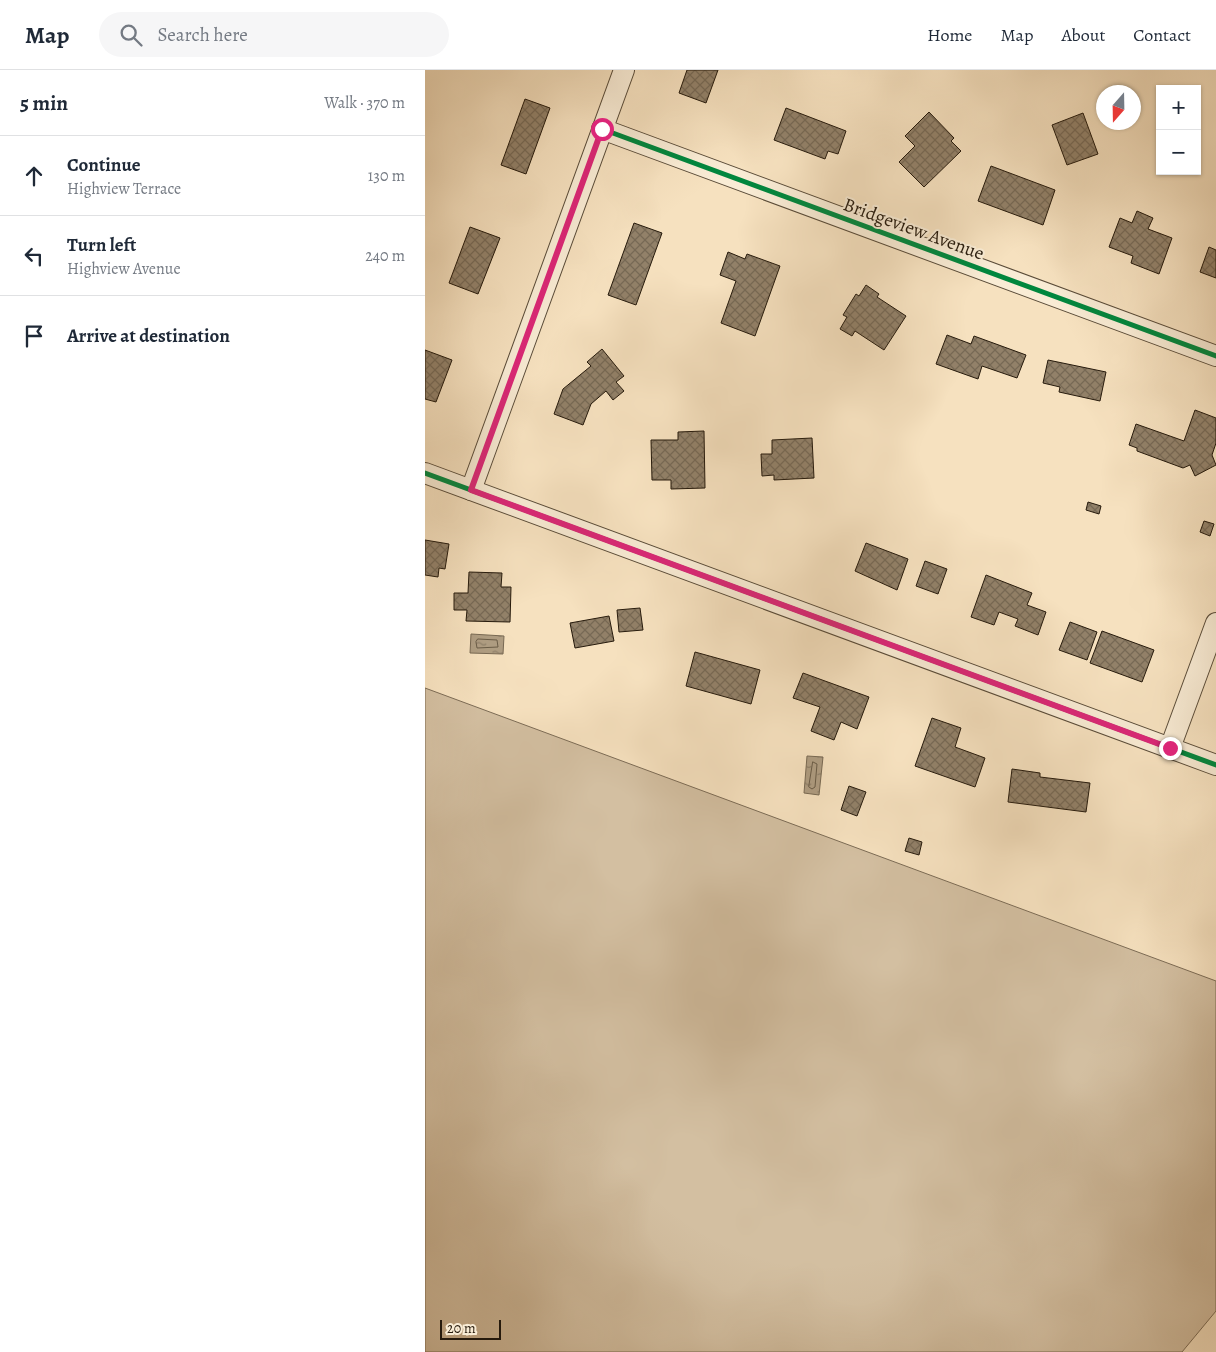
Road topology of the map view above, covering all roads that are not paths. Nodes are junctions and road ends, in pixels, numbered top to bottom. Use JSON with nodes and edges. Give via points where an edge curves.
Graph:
{"nodes":[{"id":1,"x":624,"y":70,"type":"edge"},
{"id":2,"x":602,"y":129,"type":"junction"},
{"id":3,"x":1216,"y":356,"type":"edge"},
{"id":4,"x":425,"y":473,"type":"edge"},
{"id":5,"x":471,"y":490,"type":"junction"},
{"id":6,"x":1216,"y":622,"type":"edge"},
{"id":7,"x":1170,"y":748,"type":"junction"},
{"id":8,"x":1216,"y":765,"type":"edge"}],
"edges":[{"from":1,"to":2,"type":"street"},
{"from":2,"to":3,"type":"street","name":"Bridgeview Avenue"},
{"from":2,"to":5,"type":"street"},
{"from":4,"to":5,"type":"street"},
{"from":5,"to":7,"type":"street"},
{"from":6,"to":7,"type":"street"},
{"from":7,"to":8,"type":"street"}]}
